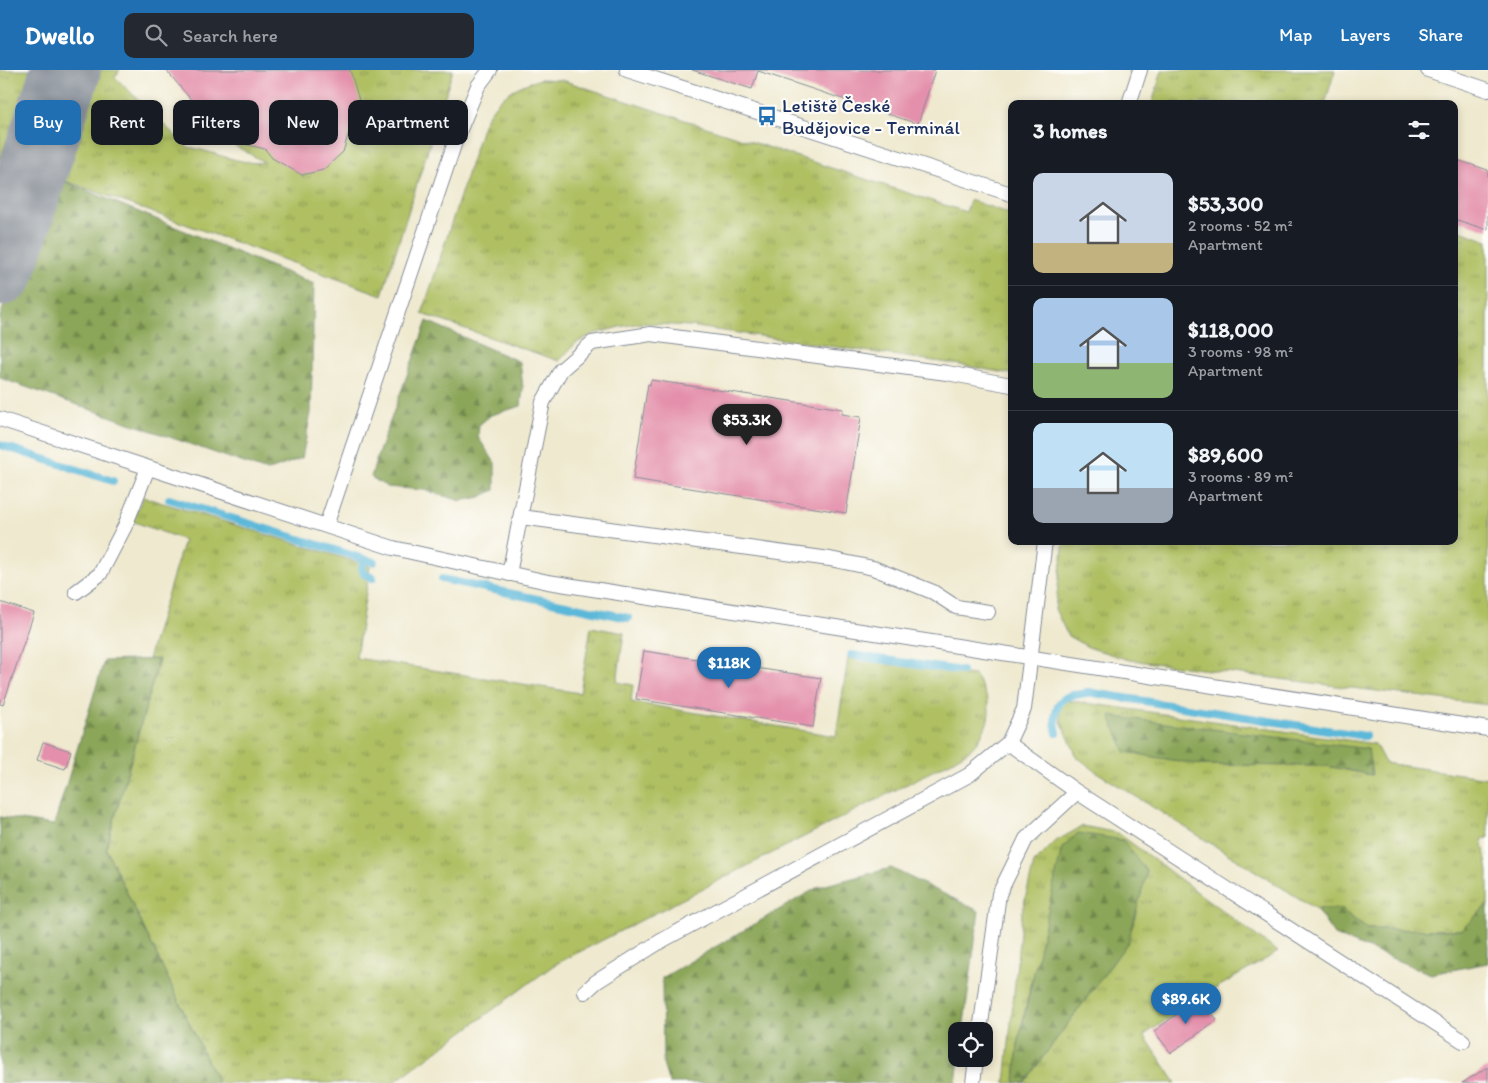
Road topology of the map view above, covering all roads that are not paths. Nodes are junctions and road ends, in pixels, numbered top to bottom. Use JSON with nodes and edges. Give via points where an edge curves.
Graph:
{"nodes":[{"id":1,"x":490,"y":70,"type":"edge"},
{"id":2,"x":627,"y":70,"type":"edge"},
{"id":3,"x":1140,"y":70,"type":"edge"},
{"id":4,"x":1428,"y":70,"type":"edge"},
{"id":5,"x":1488,"y":90,"type":"edge"},
{"id":6,"x":1130,"y":100,"type":"edge"},
{"id":7,"x":1008,"y":193,"type":"edge"},
{"id":8,"x":1008,"y":385,"type":"edge"},
{"id":9,"x":0,"y":420,"type":"edge"},
{"id":10,"x":148,"y":468,"type":"junction"},
{"id":11,"x":521,"y":517,"type":"junction"},
{"id":12,"x":326,"y":526,"type":"junction"},
{"id":13,"x":1045,"y":545,"type":"edge"},
{"id":14,"x":509,"y":574,"type":"junction"},
{"id":15,"x":76,"y":592,"type":"dead end"},
{"id":16,"x":988,"y":612,"type":"dead end"},
{"id":17,"x":1031,"y":658,"type":"junction"},
{"id":18,"x":1488,"y":729,"type":"edge"},
{"id":19,"x":1008,"y":743,"type":"junction"},
{"id":20,"x":1077,"y":792,"type":"junction"},
{"id":21,"x":585,"y":992,"type":"dead end"},
{"id":22,"x":981,"y":1022,"type":"edge"},
{"id":23,"x":1463,"y":1041,"type":"dead end"},
{"id":24,"x":975,"y":1067,"type":"edge"},
{"id":25,"x":973,"y":1083,"type":"edge"}],
"edges":[{"from":1,"to":12,"type":"lane","via":[[478,86],[456,139]]},
{"from":2,"to":7,"type":"lane"},
{"from":3,"to":6,"type":"lane"},
{"from":4,"to":5,"type":"lane"},
{"from":8,"to":11,"type":"lane","via":[[947,373],[651,334],[592,343],[561,370],[543,402]]},
{"from":9,"to":10,"type":"lane"},
{"from":10,"to":12,"type":"lane"},
{"from":10,"to":15,"type":"lane","via":[[125,526],[100,574]]},
{"from":11,"to":14,"type":"lane"},
{"from":11,"to":16,"type":"lane","via":[[830,558],[872,568],[932,592],[956,606]]},
{"from":12,"to":14,"type":"lane","via":[[392,548]]},
{"from":13,"to":17,"type":"lane"},
{"from":14,"to":17,"type":"lane"},
{"from":17,"to":18,"type":"lane"},
{"from":17,"to":19,"type":"lane","via":[[1024,709]]},
{"from":19,"to":20,"type":"lane"},
{"from":19,"to":21,"type":"lane","via":[[969,775],[661,941]]},
{"from":20,"to":22,"type":"lane","via":[[1026,839],[999,894]]},
{"from":20,"to":23,"type":"lane"},
{"from":24,"to":25,"type":"lane"}]}
